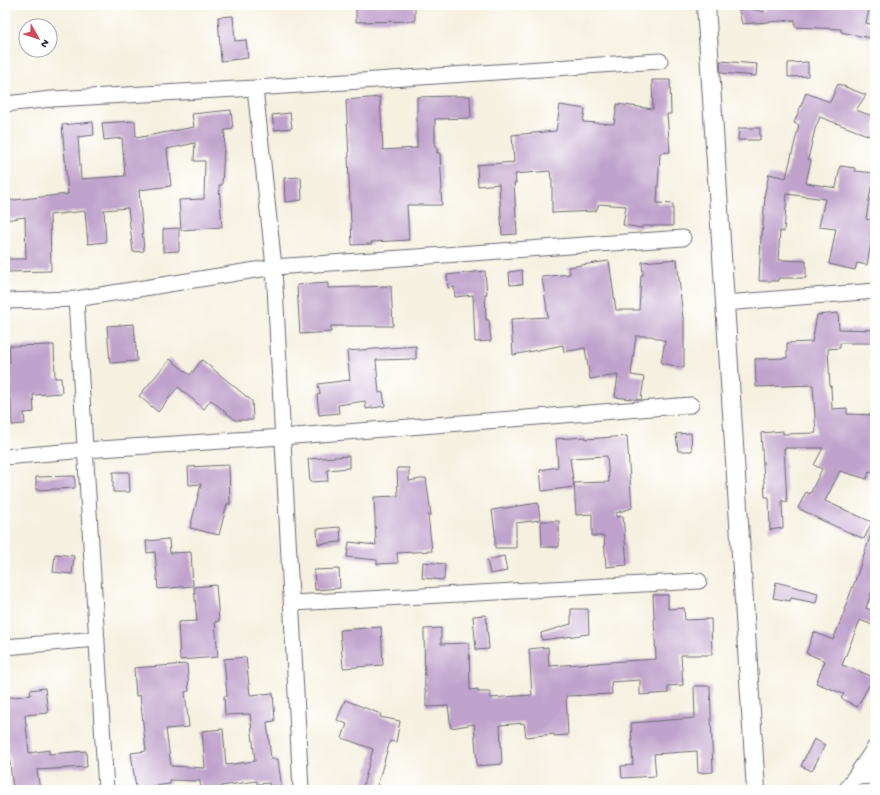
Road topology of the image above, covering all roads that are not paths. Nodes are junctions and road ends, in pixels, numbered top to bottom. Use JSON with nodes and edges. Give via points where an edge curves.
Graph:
{"nodes":[{"id":1,"x":706,"y":5,"type":"edge"},
{"id":2,"x":660,"y":61,"type":"dead end"},
{"id":3,"x":255,"y":88,"type":"junction"},
{"id":4,"x":5,"y":104,"type":"edge"},
{"id":5,"x":684,"y":238,"type":"dead end"},
{"id":6,"x":274,"y":267,"type":"junction"},
{"id":7,"x":875,"y":291,"type":"edge"},
{"id":8,"x":76,"y":299,"type":"junction"},
{"id":9,"x":5,"y":301,"type":"edge"},
{"id":10,"x":725,"y":303,"type":"junction"},
{"id":11,"x":691,"y":406,"type":"dead end"},
{"id":12,"x":282,"y":437,"type":"junction"},
{"id":13,"x":85,"y":450,"type":"junction"},
{"id":14,"x":5,"y":457,"type":"edge"},
{"id":15,"x":699,"y":581,"type":"dead end"},
{"id":16,"x":292,"y":603,"type":"junction"},
{"id":17,"x":96,"y":639,"type":"junction"},
{"id":18,"x":5,"y":647,"type":"edge"},
{"id":19,"x":875,"y":748,"type":"edge"},
{"id":20,"x":875,"y":776,"type":"edge"},
{"id":21,"x":855,"y":777,"type":"junction"},
{"id":22,"x":757,"y":785,"type":"edge"},
{"id":23,"x":106,"y":790,"type":"edge"},
{"id":24,"x":301,"y":790,"type":"edge"},
{"id":25,"x":846,"y":790,"type":"edge"}],
"edges":[{"from":1,"to":10,"type":"street"},
{"from":2,"to":3,"type":"street"},
{"from":3,"to":4,"type":"street"},
{"from":3,"to":6,"type":"street"},
{"from":5,"to":6,"type":"street"},
{"from":6,"to":8,"type":"street"},
{"from":6,"to":12,"type":"street"},
{"from":7,"to":10,"type":"street"},
{"from":8,"to":9,"type":"street"},
{"from":8,"to":13,"type":"street"},
{"from":10,"to":22,"type":"street"},
{"from":11,"to":12,"type":"street"},
{"from":12,"to":13,"type":"street"},
{"from":12,"to":16,"type":"street"},
{"from":13,"to":14,"type":"street"},
{"from":13,"to":17,"type":"street"},
{"from":15,"to":16,"type":"street"},
{"from":16,"to":24,"type":"street"},
{"from":17,"to":18,"type":"street"},
{"from":17,"to":23,"type":"street"},
{"from":19,"to":21,"type":"street"},
{"from":20,"to":21,"type":"street"},
{"from":21,"to":25,"type":"street"}]}
